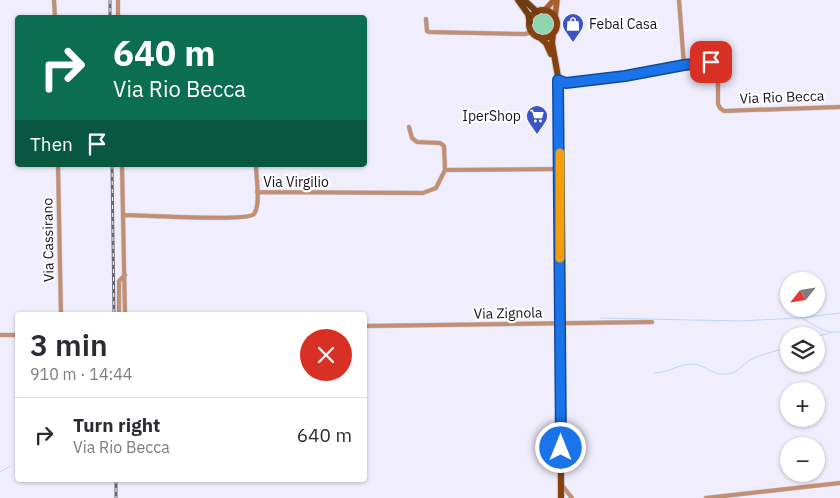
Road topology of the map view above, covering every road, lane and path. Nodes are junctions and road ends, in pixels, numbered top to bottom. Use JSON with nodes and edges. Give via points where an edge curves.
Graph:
{"nodes":[{"id":1,"x":54,"y":0,"type":"edge"},
{"id":2,"x":118,"y":0,"type":"edge"},
{"id":3,"x":518,"y":0,"type":"edge"},
{"id":4,"x":524,"y":0,"type":"edge"},
{"id":5,"x":556,"y":0,"type":"edge"},
{"id":6,"x":679,"y":0,"type":"edge"},
{"id":7,"x":541,"y":11,"type":"junction"},
{"id":8,"x":55,"y":15,"type":"edge"},
{"id":9,"x":118,"y":15,"type":"edge"},
{"id":10,"x":555,"y":17,"type":"junction"},
{"id":11,"x":426,"y":19,"type":"dead end"},
{"id":12,"x":530,"y":22,"type":"junction"},
{"id":13,"x":532,"y":32,"type":"junction"},
{"id":14,"x":553,"y":34,"type":"junction"},
{"id":15,"x":539,"y":37,"type":"junction"},
{"id":16,"x":684,"y":65,"type":"junction"},
{"id":17,"x":558,"y":78,"type":"junction"},
{"id":18,"x":840,"y":107,"type":"edge"},
{"id":19,"x":409,"y":127,"type":"dead end"},
{"id":20,"x":58,"y":167,"type":"edge"},
{"id":21,"x":122,"y":167,"type":"edge"},
{"id":22,"x":256,"y":167,"type":"edge"},
{"id":23,"x":560,"y":169,"type":"junction"},
{"id":24,"x":446,"y":170,"type":"junction"},
{"id":25,"x":257,"y":192,"type":"junction"},
{"id":26,"x":124,"y":215,"type":"junction"},
{"id":27,"x":125,"y":275,"type":"junction"},
{"id":28,"x":61,"y":312,"type":"edge"},
{"id":29,"x":119,"y":312,"type":"edge"},
{"id":30,"x":125,"y":312,"type":"edge"},
{"id":31,"x":652,"y":322,"type":"dead end"},
{"id":32,"x":560,"y":323,"type":"junction"},
{"id":33,"x":367,"y":326,"type":"edge"},
{"id":34,"x":0,"y":335,"type":"edge"},
{"id":35,"x":15,"y":335,"type":"edge"},
{"id":36,"x":561,"y":484,"type":"junction"},
{"id":37,"x":840,"y":484,"type":"edge"},
{"id":38,"x":561,"y":498,"type":"edge"},
{"id":39,"x":572,"y":498,"type":"edge"},
{"id":40,"x":706,"y":498,"type":"edge"}],
"edges":[{"from":1,"to":8,"type":"street"},
{"from":2,"to":9,"type":"street"},
{"from":3,"to":12,"type":"highway"},
{"from":4,"to":7,"type":"highway"},
{"from":5,"to":7,"type":"main road"},
{"from":5,"to":10,"type":"main road"},
{"from":6,"to":16,"type":"street"},
{"from":7,"to":10,"type":"main road","via":[[548,11]]},
{"from":7,"to":12,"type":"main road","via":[[532,16]]},
{"from":10,"to":14,"type":"main road","via":[[557,26]]},
{"from":11,"to":13,"type":"street","via":[[429,32]]},
{"from":12,"to":13,"type":"main road"},
{"from":13,"to":15,"type":"main road"},
{"from":14,"to":15,"type":"main road"},
{"from":14,"to":17,"type":"main road"},
{"from":15,"to":17,"type":"main road","via":[[550,51]]},
{"from":16,"to":17,"type":"street","name":"Via Rio Becca","via":[[566,83]]},
{"from":16,"to":18,"type":"street","name":"Via Rio Becca","via":[[711,62],[715,65],[718,70],[718,104],[724,111]]},
{"from":17,"to":23,"type":"main road"},
{"from":19,"to":24,"type":"street","via":[[412,138],[417,142],[444,146]]},
{"from":20,"to":28,"type":"street","name":"Via Cassirano"},
{"from":21,"to":26,"type":"street"},
{"from":22,"to":25,"type":"street"},
{"from":23,"to":24,"type":"street"},
{"from":23,"to":32,"type":"main road"},
{"from":24,"to":25,"type":"street","name":"Via Virgilio","via":[[436,188],[423,193]]},
{"from":25,"to":26,"type":"street","name":"Via Virgilio","via":[[257,206],[250,217]]},
{"from":26,"to":27,"type":"street"},
{"from":27,"to":29,"type":"street","via":[[119,280]]},
{"from":27,"to":30,"type":"street"},
{"from":31,"to":32,"type":"street","name":"Via Zignola"},
{"from":32,"to":33,"type":"street","name":"Via Zignola"},
{"from":32,"to":36,"type":"main road"},
{"from":34,"to":35,"type":"street"},
{"from":36,"to":38,"type":"main road"},
{"from":36,"to":39,"type":"street"},
{"from":37,"to":40,"type":"street"}]}
